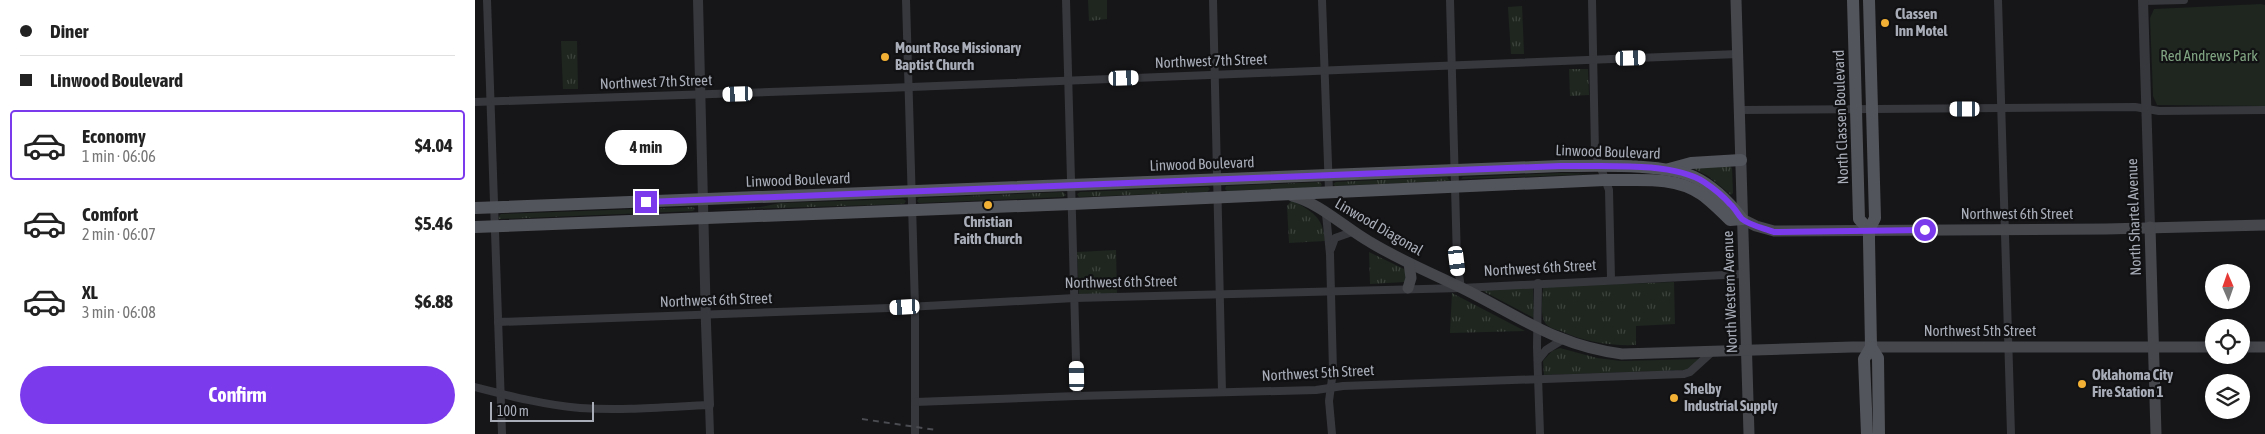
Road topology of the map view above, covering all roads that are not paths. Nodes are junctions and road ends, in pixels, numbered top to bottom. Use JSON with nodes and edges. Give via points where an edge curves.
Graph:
{"nodes":[{"id":1,"x":487,"y":0,"type":"edge"},
{"id":2,"x":699,"y":0,"type":"edge"},
{"id":3,"x":906,"y":0,"type":"edge"},
{"id":4,"x":1066,"y":0,"type":"edge"},
{"id":5,"x":1213,"y":0,"type":"edge"},
{"id":6,"x":1322,"y":0,"type":"edge"},
{"id":7,"x":1450,"y":0,"type":"edge"},
{"id":8,"x":1592,"y":0,"type":"edge"},
{"id":9,"x":1736,"y":0,"type":"edge"},
{"id":10,"x":1853,"y":0,"type":"edge"},
{"id":11,"x":1869,"y":0,"type":"edge"},
{"id":12,"x":1998,"y":0,"type":"edge"},
{"id":13,"x":2184,"y":0,"type":"edge"},
{"id":14,"x":2143,"y":1,"type":"edge"},
{"id":15,"x":1738,"y":54,"type":"junction"},
{"id":16,"x":1593,"y":60,"type":"junction"},
{"id":17,"x":1451,"y":66,"type":"junction"},
{"id":18,"x":1324,"y":71,"type":"junction"},
{"id":19,"x":1216,"y":75,"type":"junction"},
{"id":20,"x":1068,"y":80,"type":"junction"},
{"id":21,"x":909,"y":87,"type":"junction"},
{"id":22,"x":701,"y":95,"type":"junction"},
{"id":23,"x":490,"y":101,"type":"junction"},
{"id":24,"x":475,"y":102,"type":"edge"},
{"id":25,"x":2001,"y":108,"type":"junction"},
{"id":26,"x":1857,"y":109,"type":"junction"},
{"id":27,"x":1872,"y":109,"type":"junction"},
{"id":28,"x":2146,"y":109,"type":"junction"},
{"id":29,"x":1739,"y":110,"type":"junction"},
{"id":30,"x":2265,"y":110,"type":"edge"},
{"id":31,"x":1741,"y":160,"type":"junction"},
{"id":32,"x":1599,"y":166,"type":"junction"},
{"id":33,"x":1667,"y":169,"type":"junction"},
{"id":34,"x":1454,"y":170,"type":"junction"},
{"id":35,"x":1328,"y":175,"type":"junction"},
{"id":36,"x":1218,"y":179,"type":"junction"},
{"id":37,"x":1605,"y":180,"type":"junction"},
{"id":38,"x":1071,"y":185,"type":"junction"},
{"id":39,"x":1455,"y":185,"type":"junction"},
{"id":40,"x":911,"y":191,"type":"junction"},
{"id":41,"x":1329,"y":191,"type":"junction"},
{"id":42,"x":1283,"y":193,"type":"junction"},
{"id":43,"x":1217,"y":196,"type":"junction"},
{"id":44,"x":703,"y":199,"type":"junction"},
{"id":45,"x":1072,"y":204,"type":"junction"},
{"id":46,"x":493,"y":207,"type":"junction"},
{"id":47,"x":475,"y":208,"type":"edge"},
{"id":48,"x":911,"y":210,"type":"junction"},
{"id":49,"x":1326,"y":214,"type":"junction"},
{"id":50,"x":703,"y":218,"type":"junction"},
{"id":51,"x":1743,"y":219,"type":"junction"},
{"id":52,"x":2265,"y":225,"type":"edge"},
{"id":53,"x":494,"y":226,"type":"junction"},
{"id":54,"x":475,"y":227,"type":"edge"},
{"id":55,"x":2150,"y":227,"type":"junction"},
{"id":56,"x":2004,"y":229,"type":"junction"},
{"id":57,"x":1869,"y":230,"type":"junction"},
{"id":58,"x":1352,"y":232,"type":"junction"},
{"id":59,"x":1330,"y":254,"type":"junction"},
{"id":60,"x":1409,"y":263,"type":"junction"},
{"id":61,"x":1744,"y":274,"type":"junction"},
{"id":62,"x":1611,"y":279,"type":"junction"},
{"id":63,"x":1538,"y":283,"type":"junction"},
{"id":64,"x":1408,"y":288,"type":"junction"},
{"id":65,"x":1461,"y":288,"type":"junction"},
{"id":66,"x":1330,"y":291,"type":"junction"},
{"id":67,"x":1219,"y":295,"type":"junction"},
{"id":68,"x":1075,"y":298,"type":"junction"},
{"id":69,"x":915,"y":307,"type":"junction"},
{"id":70,"x":705,"y":315,"type":"junction"},
{"id":71,"x":498,"y":322,"type":"junction"},
{"id":72,"x":1538,"y":329,"type":"junction"},
{"id":73,"x":1562,"y":340,"type":"junction"},
{"id":74,"x":2008,"y":346,"type":"junction"},
{"id":75,"x":1871,"y":347,"type":"junction"},
{"id":76,"x":2205,"y":347,"type":"edge"},
{"id":77,"x":2250,"y":347,"type":"edge"},
{"id":78,"x":2265,"y":347,"type":"edge"},
{"id":79,"x":2153,"y":348,"type":"junction"},
{"id":80,"x":1746,"y":349,"type":"junction"},
{"id":81,"x":1714,"y":350,"type":"junction"},
{"id":82,"x":1539,"y":360,"type":"junction"},
{"id":83,"x":1539,"y":379,"type":"junction"},
{"id":84,"x":475,"y":387,"type":"edge"},
{"id":85,"x":1331,"y":388,"type":"junction"},
{"id":86,"x":1222,"y":392,"type":"junction"},
{"id":87,"x":501,"y":394,"type":"junction"},
{"id":88,"x":1077,"y":396,"type":"junction"},
{"id":89,"x":915,"y":402,"type":"junction"},
{"id":90,"x":709,"y":405,"type":"junction"},
{"id":91,"x":502,"y":434,"type":"edge"},
{"id":92,"x":710,"y":434,"type":"edge"},
{"id":93,"x":915,"y":434,"type":"edge"},
{"id":94,"x":1332,"y":434,"type":"edge"},
{"id":95,"x":1540,"y":434,"type":"edge"},
{"id":96,"x":1749,"y":434,"type":"edge"},
{"id":97,"x":1867,"y":434,"type":"edge"},
{"id":98,"x":1879,"y":434,"type":"edge"},
{"id":99,"x":2011,"y":434,"type":"edge"},
{"id":100,"x":2156,"y":434,"type":"edge"}],
"edges":[{"from":1,"to":23,"type":"street"},
{"from":2,"to":22,"type":"street"},
{"from":3,"to":21,"type":"street"},
{"from":4,"to":20,"type":"street"},
{"from":5,"to":19,"type":"street"},
{"from":6,"to":18,"type":"street"},
{"from":7,"to":17,"type":"street"},
{"from":8,"to":16,"type":"street"},
{"from":9,"to":15,"type":"main road","name":"North Western Avenue"},
{"from":10,"to":26,"type":"main road","name":"North Classen Boulevard"},
{"from":11,"to":27,"type":"main road","name":"North Classen Boulevard"},
{"from":12,"to":25,"type":"street"},
{"from":13,"to":14,"type":"street"},
{"from":14,"to":28,"type":"street","name":"North Shartel Avenue"},
{"from":15,"to":16,"type":"street","name":"Northwest 7th Street"},
{"from":15,"to":29,"type":"main road","name":"North Western Avenue"},
{"from":16,"to":17,"type":"street","name":"Northwest 7th Street"},
{"from":16,"to":32,"type":"street","via":[[1595,152]]},
{"from":17,"to":18,"type":"street","name":"Northwest 7th Street"},
{"from":17,"to":34,"type":"street"},
{"from":18,"to":19,"type":"street","name":"Northwest 7th Street"},
{"from":18,"to":35,"type":"street"},
{"from":19,"to":20,"type":"street","name":"Northwest 7th Street"},
{"from":19,"to":36,"type":"street"},
{"from":20,"to":21,"type":"street","name":"Northwest 7th Street"},
{"from":20,"to":38,"type":"street"},
{"from":21,"to":22,"type":"street","name":"Northwest 7th Street"},
{"from":21,"to":40,"type":"street"},
{"from":22,"to":23,"type":"street","name":"Northwest 7th Street"},
{"from":22,"to":44,"type":"street"},
{"from":23,"to":24,"type":"street","name":"Northwest 7th Street"},
{"from":23,"to":46,"type":"street"},
{"from":25,"to":27,"type":"street"},
{"from":25,"to":28,"type":"street"},
{"from":25,"to":56,"type":"street"},
{"from":26,"to":27,"type":"street"},
{"from":26,"to":29,"type":"street"},
{"from":26,"to":57,"type":"main road","name":"North Classen Boulevard","via":[[1859,218]]},
{"from":27,"to":57,"type":"main road","name":"North Classen Boulevard","via":[[1875,218]]},
{"from":28,"to":30,"type":"street"},
{"from":28,"to":55,"type":"street","name":"North Shartel Avenue"},
{"from":29,"to":31,"type":"main road","name":"North Western Avenue"},
{"from":31,"to":33,"type":"main road","via":[[1691,163]]},
{"from":31,"to":51,"type":"main road","name":"North Western Avenue"},
{"from":32,"to":33,"type":"main road","name":"Linwood Boulevard"},
{"from":32,"to":34,"type":"main road","name":"Linwood Boulevard"},
{"from":32,"to":37,"type":"street"},
{"from":33,"to":51,"type":"main road","name":"Linwood Boulevard","via":[[1703,182]]},
{"from":34,"to":35,"type":"main road","name":"Linwood Boulevard"},
{"from":34,"to":39,"type":"street"},
{"from":35,"to":36,"type":"main road","name":"Linwood Boulevard"},
{"from":35,"to":41,"type":"street"},
{"from":36,"to":38,"type":"main road","name":"Linwood Boulevard"},
{"from":36,"to":43,"type":"street"},
{"from":37,"to":39,"type":"main road","name":"Linwood Boulevard"},
{"from":37,"to":51,"type":"main road","name":"Linwood Boulevard","via":[[1679,184],[1702,194],[1730,220]]},
{"from":37,"to":62,"type":"street","via":[[1609,190]]},
{"from":38,"to":40,"type":"main road","name":"Linwood Boulevard"},
{"from":38,"to":45,"type":"street"},
{"from":39,"to":41,"type":"main road","name":"Linwood Boulevard"},
{"from":39,"to":65,"type":"street"},
{"from":40,"to":44,"type":"main road","name":"Linwood Boulevard"},
{"from":40,"to":48,"type":"street"},
{"from":41,"to":42,"type":"main road","name":"Linwood Boulevard"},
{"from":42,"to":43,"type":"main road","name":"Linwood Boulevard"},
{"from":42,"to":49,"type":"main road","name":"Linwood Diagonal","via":[[1306,200]]},
{"from":43,"to":45,"type":"main road","name":"Linwood Boulevard"},
{"from":43,"to":67,"type":"street"},
{"from":44,"to":46,"type":"main road","name":"Linwood Boulevard"},
{"from":44,"to":50,"type":"street"},
{"from":45,"to":48,"type":"main road","name":"Linwood Boulevard"},
{"from":45,"to":68,"type":"street"},
{"from":46,"to":47,"type":"main road","name":"Linwood Boulevard"},
{"from":46,"to":53,"type":"street"},
{"from":48,"to":50,"type":"main road","name":"Linwood Boulevard"},
{"from":48,"to":69,"type":"street"},
{"from":49,"to":58,"type":"main road","name":"Linwood Diagonal"},
{"from":49,"to":59,"type":"street"},
{"from":50,"to":53,"type":"main road","name":"Linwood Boulevard"},
{"from":50,"to":70,"type":"street"},
{"from":51,"to":57,"type":"main road","name":"Northwest 6th Street","via":[[1774,232]]},
{"from":51,"to":61,"type":"main road","name":"North Western Avenue"},
{"from":52,"to":55,"type":"main road","name":"Northwest 6th Street"},
{"from":53,"to":54,"type":"main road","name":"Linwood Boulevard"},
{"from":53,"to":71,"type":"street"},
{"from":55,"to":56,"type":"main road","name":"Northwest 6th Street"},
{"from":55,"to":79,"type":"main road","name":"North Shartel Avenue"},
{"from":56,"to":57,"type":"main road","name":"Northwest 6th Street"},
{"from":56,"to":74,"type":"street"},
{"from":57,"to":75,"type":"main road","name":"North Classen Boulevard"},
{"from":58,"to":59,"type":"street","via":[[1335,238]]},
{"from":58,"to":60,"type":"main road","name":"Linwood Diagonal"},
{"from":59,"to":66,"type":"street"},
{"from":60,"to":64,"type":"main road"},
{"from":60,"to":65,"type":"main road","name":"Linwood Diagonal"},
{"from":61,"to":62,"type":"street","name":"Northwest 6th Street"},
{"from":61,"to":80,"type":"main road","name":"North Western Avenue"},
{"from":62,"to":63,"type":"street","name":"Northwest 6th Street"},
{"from":63,"to":65,"type":"street","name":"Northwest 6th Street"},
{"from":63,"to":72,"type":"street"},
{"from":64,"to":65,"type":"street","name":"Northwest 6th Street"},
{"from":64,"to":66,"type":"street","name":"Northwest 6th Street"},
{"from":65,"to":72,"type":"main road","name":"Linwood Diagonal"},
{"from":66,"to":67,"type":"street","name":"Northwest 6th Street"},
{"from":66,"to":85,"type":"street"},
{"from":67,"to":68,"type":"street","name":"Northwest 6th Street"},
{"from":67,"to":86,"type":"street"},
{"from":68,"to":69,"type":"street","name":"Northwest 6th Street"},
{"from":68,"to":88,"type":"street"},
{"from":69,"to":70,"type":"street","name":"Northwest 6th Street"},
{"from":69,"to":89,"type":"street"},
{"from":70,"to":71,"type":"street","name":"Northwest 6th Street"},
{"from":70,"to":90,"type":"street"},
{"from":71,"to":87,"type":"street"},
{"from":72,"to":73,"type":"main road","name":"Linwood Diagonal"},
{"from":72,"to":82,"type":"street"},
{"from":73,"to":81,"type":"main road","name":"Linwood Diagonal","via":[[1622,354]]},
{"from":73,"to":82,"type":"street","via":[[1546,350]]},
{"from":74,"to":75,"type":"main road","name":"Northwest 5th Street"},
{"from":74,"to":79,"type":"main road","name":"Northwest 5th Street"},
{"from":74,"to":99,"type":"street"},
{"from":75,"to":80,"type":"main road","name":"Northwest 5th Street"},
{"from":75,"to":97,"type":"main road","name":"North Classen Boulevard","via":[[1864,359]]},
{"from":75,"to":98,"type":"main road","name":"North Classen Boulevard","via":[[1878,358]]},
{"from":76,"to":79,"type":"main road","name":"Northwest 5th Street"},
{"from":77,"to":78,"type":"main road"},
{"from":79,"to":100,"type":"main road","name":"North Shartel Avenue"},
{"from":80,"to":81,"type":"main road","name":"Linwood Diagonal"},
{"from":80,"to":96,"type":"main road","name":"North Western Avenue"},
{"from":81,"to":83,"type":"street","name":"Northwest 5th Street","via":[[1685,374]]},
{"from":82,"to":83,"type":"street"},
{"from":83,"to":85,"type":"street","name":"Northwest 5th Street"},
{"from":83,"to":95,"type":"street"},
{"from":84,"to":87,"type":"street"},
{"from":85,"to":86,"type":"street","name":"Northwest 5th Street"},
{"from":85,"to":94,"type":"street"},
{"from":86,"to":88,"type":"street","name":"Northwest 5th Street"},
{"from":87,"to":90,"type":"street","via":[[595,409]]},
{"from":87,"to":91,"type":"street"},
{"from":88,"to":89,"type":"street","name":"Northwest 5th Street"},
{"from":89,"to":93,"type":"street"},
{"from":90,"to":92,"type":"street"}]}
